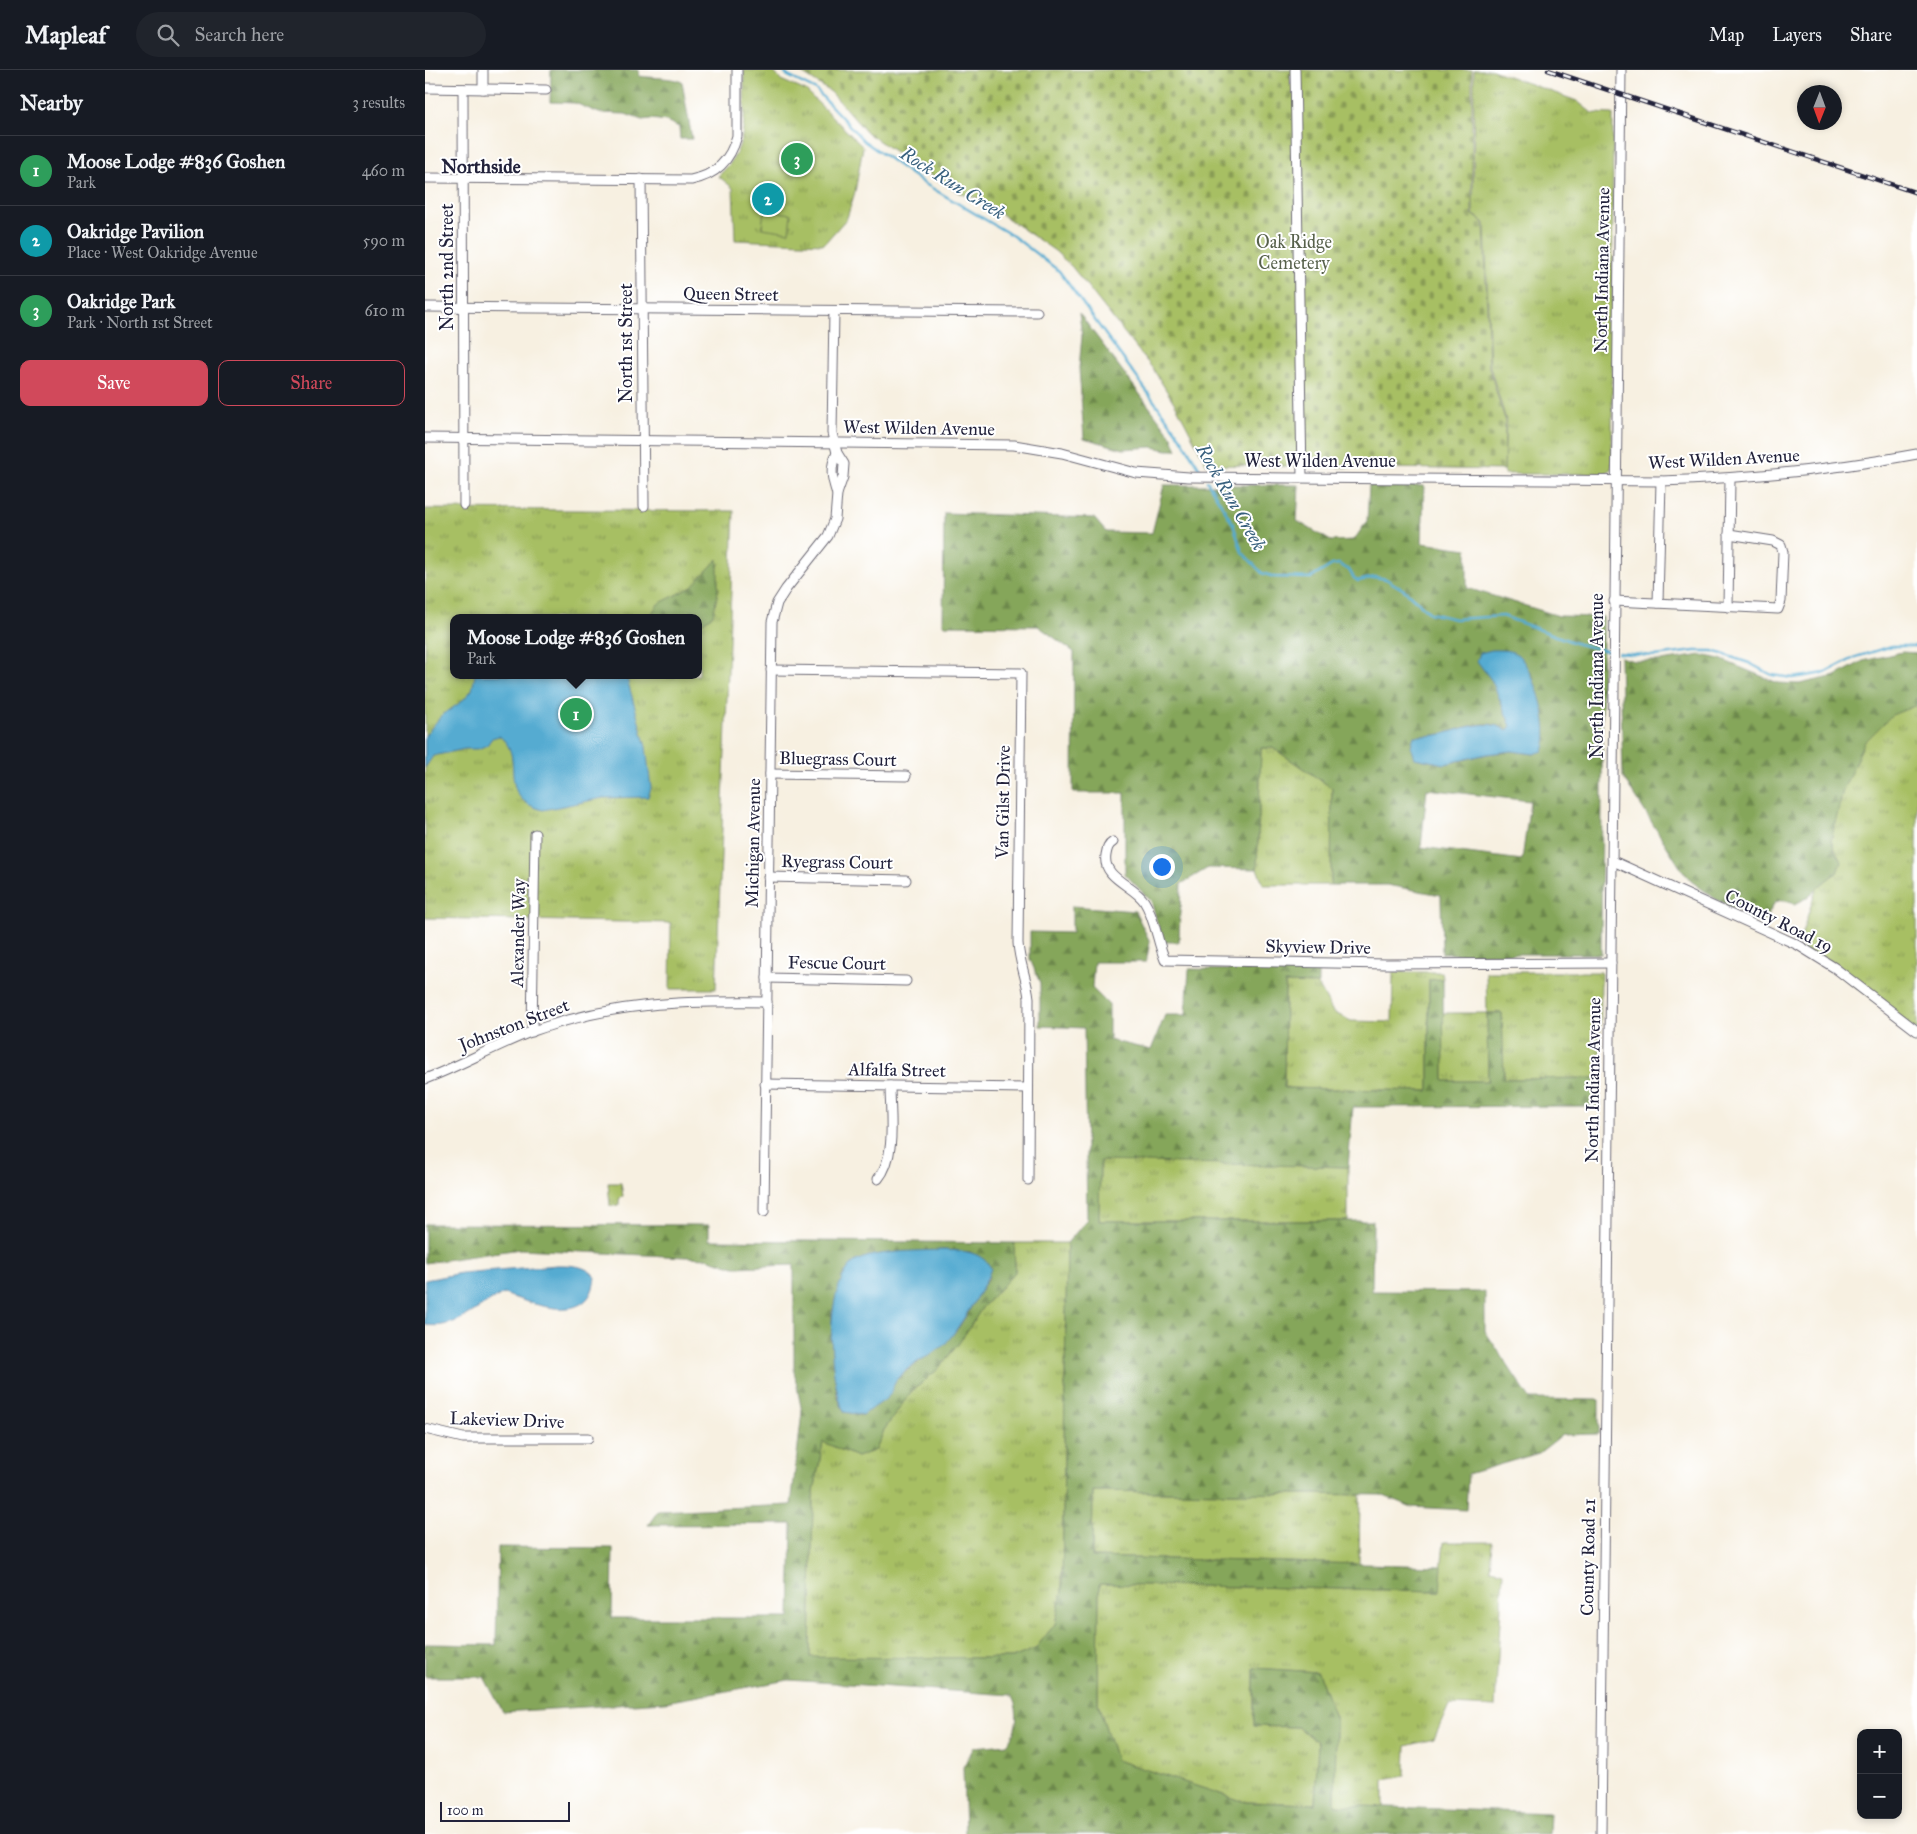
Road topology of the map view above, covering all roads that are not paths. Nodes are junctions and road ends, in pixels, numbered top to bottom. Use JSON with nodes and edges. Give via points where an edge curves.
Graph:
{"nodes":[{"id":1,"x":483,"y":70,"type":"edge"},
{"id":2,"x":737,"y":70,"type":"edge"},
{"id":3,"x":1295,"y":70,"type":"edge"},
{"id":4,"x":1621,"y":70,"type":"edge"},
{"id":5,"x":425,"y":88,"type":"edge"},
{"id":6,"x":463,"y":89,"type":"junction"},
{"id":7,"x":483,"y":89,"type":"junction"},
{"id":8,"x":546,"y":90,"type":"dead end"},
{"id":9,"x":425,"y":178,"type":"edge"},
{"id":10,"x":463,"y":178,"type":"junction"},
{"id":11,"x":641,"y":179,"type":"junction"},
{"id":12,"x":425,"y":307,"type":"edge"},
{"id":13,"x":463,"y":308,"type":"junction"},
{"id":14,"x":642,"y":310,"type":"junction"},
{"id":15,"x":834,"y":311,"type":"junction"},
{"id":16,"x":1037,"y":312,"type":"dead end"},
{"id":17,"x":425,"y":438,"type":"edge"},
{"id":18,"x":464,"y":438,"type":"junction"},
{"id":19,"x":644,"y":441,"type":"junction"},
{"id":20,"x":834,"y":443,"type":"junction"},
{"id":21,"x":1917,"y":454,"type":"edge"},
{"id":22,"x":1302,"y":477,"type":"junction"},
{"id":23,"x":1730,"y":479,"type":"junction"},
{"id":24,"x":1615,"y":480,"type":"junction"},
{"id":25,"x":1661,"y":481,"type":"junction"},
{"id":26,"x":464,"y":505,"type":"dead end"},
{"id":27,"x":644,"y":506,"type":"dead end"},
{"id":28,"x":1729,"y":534,"type":"junction"},
{"id":29,"x":1614,"y":601,"type":"junction"},
{"id":30,"x":1658,"y":603,"type":"junction"},
{"id":31,"x":1728,"y":607,"type":"junction"},
{"id":32,"x":771,"y":670,"type":"junction"},
{"id":33,"x":770,"y":774,"type":"junction"},
{"id":34,"x":906,"y":776,"type":"dead end"},
{"id":35,"x":535,"y":834,"type":"dead end"},
{"id":36,"x":1113,"y":842,"type":"dead end"},
{"id":37,"x":1613,"y":860,"type":"junction"},
{"id":38,"x":768,"y":878,"type":"junction"},
{"id":39,"x":906,"y":880,"type":"dead end"},
{"id":40,"x":1611,"y":963,"type":"junction"},
{"id":41,"x":767,"y":978,"type":"junction"},
{"id":42,"x":906,"y":981,"type":"dead end"},
{"id":43,"x":767,"y":1002,"type":"junction"},
{"id":44,"x":1917,"y":1031,"type":"edge"},
{"id":45,"x":532,"y":1032,"type":"junction"},
{"id":46,"x":425,"y":1079,"type":"edge"},
{"id":47,"x":765,"y":1084,"type":"junction"},
{"id":48,"x":890,"y":1086,"type":"junction"},
{"id":49,"x":1028,"y":1088,"type":"junction"},
{"id":50,"x":878,"y":1179,"type":"dead end"},
{"id":51,"x":1028,"y":1180,"type":"dead end"},
{"id":52,"x":764,"y":1212,"type":"dead end"},
{"id":53,"x":1607,"y":1281,"type":"joint"},
{"id":54,"x":425,"y":1429,"type":"edge"},
{"id":55,"x":588,"y":1438,"type":"dead end"},
{"id":56,"x":1601,"y":1834,"type":"edge"}],
"edges":[{"from":1,"to":7,"type":"street"},
{"from":2,"to":11,"type":"street","via":[[737,136],[729,156],[720,167],[703,178],[691,180]]},
{"from":3,"to":22,"type":"street"},
{"from":4,"to":24,"type":"street","name":"North Indiana Avenue"},
{"from":5,"to":6,"type":"street"},
{"from":6,"to":7,"type":"street"},
{"from":6,"to":10,"type":"street","name":"North 2nd Street"},
{"from":7,"to":8,"type":"street"},
{"from":9,"to":10,"type":"street"},
{"from":10,"to":11,"type":"street"},
{"from":10,"to":13,"type":"street","name":"North 2nd Street"},
{"from":11,"to":14,"type":"street","name":"North 1st Street"},
{"from":12,"to":13,"type":"street","name":"Queen Street"},
{"from":13,"to":14,"type":"street","name":"Queen Street"},
{"from":13,"to":18,"type":"street","name":"North 2nd Street"},
{"from":14,"to":15,"type":"street","name":"Queen Street"},
{"from":14,"to":19,"type":"street","name":"North 1st Street"},
{"from":15,"to":16,"type":"street","name":"Queen Street"},
{"from":15,"to":20,"type":"street","name":"Michigan Avenue"},
{"from":17,"to":18,"type":"street","name":"West Wilden Avenue"},
{"from":18,"to":19,"type":"street","name":"West Wilden Avenue"},
{"from":18,"to":26,"type":"street","name":"North 2nd Street"},
{"from":19,"to":20,"type":"street","name":"West Wilden Avenue"},
{"from":19,"to":27,"type":"street","name":"North 1st Street"},
{"from":20,"to":22,"type":"street","name":"West Wilden Avenue","via":[[1031,446],[1136,474]]},
{"from":20,"to":32,"type":"street","name":"Michigan Avenue","via":[[844,464],[835,519],[828,536],[777,603],[772,622]]},
{"from":21,"to":23,"type":"street","name":"West Wilden Avenue","via":[[1824,469]]},
{"from":22,"to":24,"type":"street","name":"West Wilden Avenue"},
{"from":23,"to":25,"type":"street","name":"West Wilden Avenue"},
{"from":23,"to":28,"type":"street"},
{"from":24,"to":25,"type":"street","name":"West Wilden Avenue"},
{"from":24,"to":29,"type":"street","name":"North Indiana Avenue"},
{"from":25,"to":30,"type":"street"},
{"from":28,"to":31,"type":"street"},
{"from":28,"to":31,"type":"street","via":[[1773,541],[1781,545],[1783,552],[1778,609]]},
{"from":29,"to":30,"type":"street"},
{"from":29,"to":37,"type":"street","name":"North Indiana Avenue"},
{"from":30,"to":31,"type":"street"},
{"from":32,"to":33,"type":"street","name":"Michigan Avenue"},
{"from":32,"to":49,"type":"street","name":"Van Gilst Drive","via":[[1021,673],[1018,943],[1029,998]]},
{"from":33,"to":34,"type":"street","name":"Bluegrass Court"},
{"from":33,"to":38,"type":"street","name":"Michigan Avenue"},
{"from":35,"to":45,"type":"street","name":"Alexander Way"},
{"from":36,"to":40,"type":"street","name":"Skyview Drive","via":[[1109,845],[1107,866],[1114,877],[1144,901],[1165,960],[1387,964]]},
{"from":37,"to":40,"type":"street","name":"North Indiana Avenue"},
{"from":37,"to":44,"type":"street","name":"County Road 19","via":[[1798,945],[1835,968]]},
{"from":38,"to":39,"type":"street","name":"Ryegrass Court"},
{"from":38,"to":41,"type":"street","name":"Michigan Avenue"},
{"from":40,"to":53,"type":"street","name":"North Indiana Avenue"},
{"from":41,"to":42,"type":"street","name":"Fescue Court"},
{"from":41,"to":43,"type":"street","name":"Michigan Avenue"},
{"from":43,"to":45,"type":"street","name":"Johnston Street","via":[[649,1004],[584,1016]]},
{"from":43,"to":47,"type":"street","name":"Michigan Avenue"},
{"from":45,"to":46,"type":"street","name":"Johnston Street"},
{"from":47,"to":48,"type":"street","name":"Alfalfa Street"},
{"from":47,"to":52,"type":"street","name":"Michigan Avenue"},
{"from":48,"to":49,"type":"street","name":"Alfalfa Street"},
{"from":48,"to":50,"type":"street","via":[[889,1156],[886,1169]]},
{"from":49,"to":51,"type":"street","name":"Van Gilst Drive"},
{"from":53,"to":56,"type":"street","name":"County Road 21"},
{"from":54,"to":55,"type":"street","name":"Lakeview Drive","via":[[463,1438]]}]}
